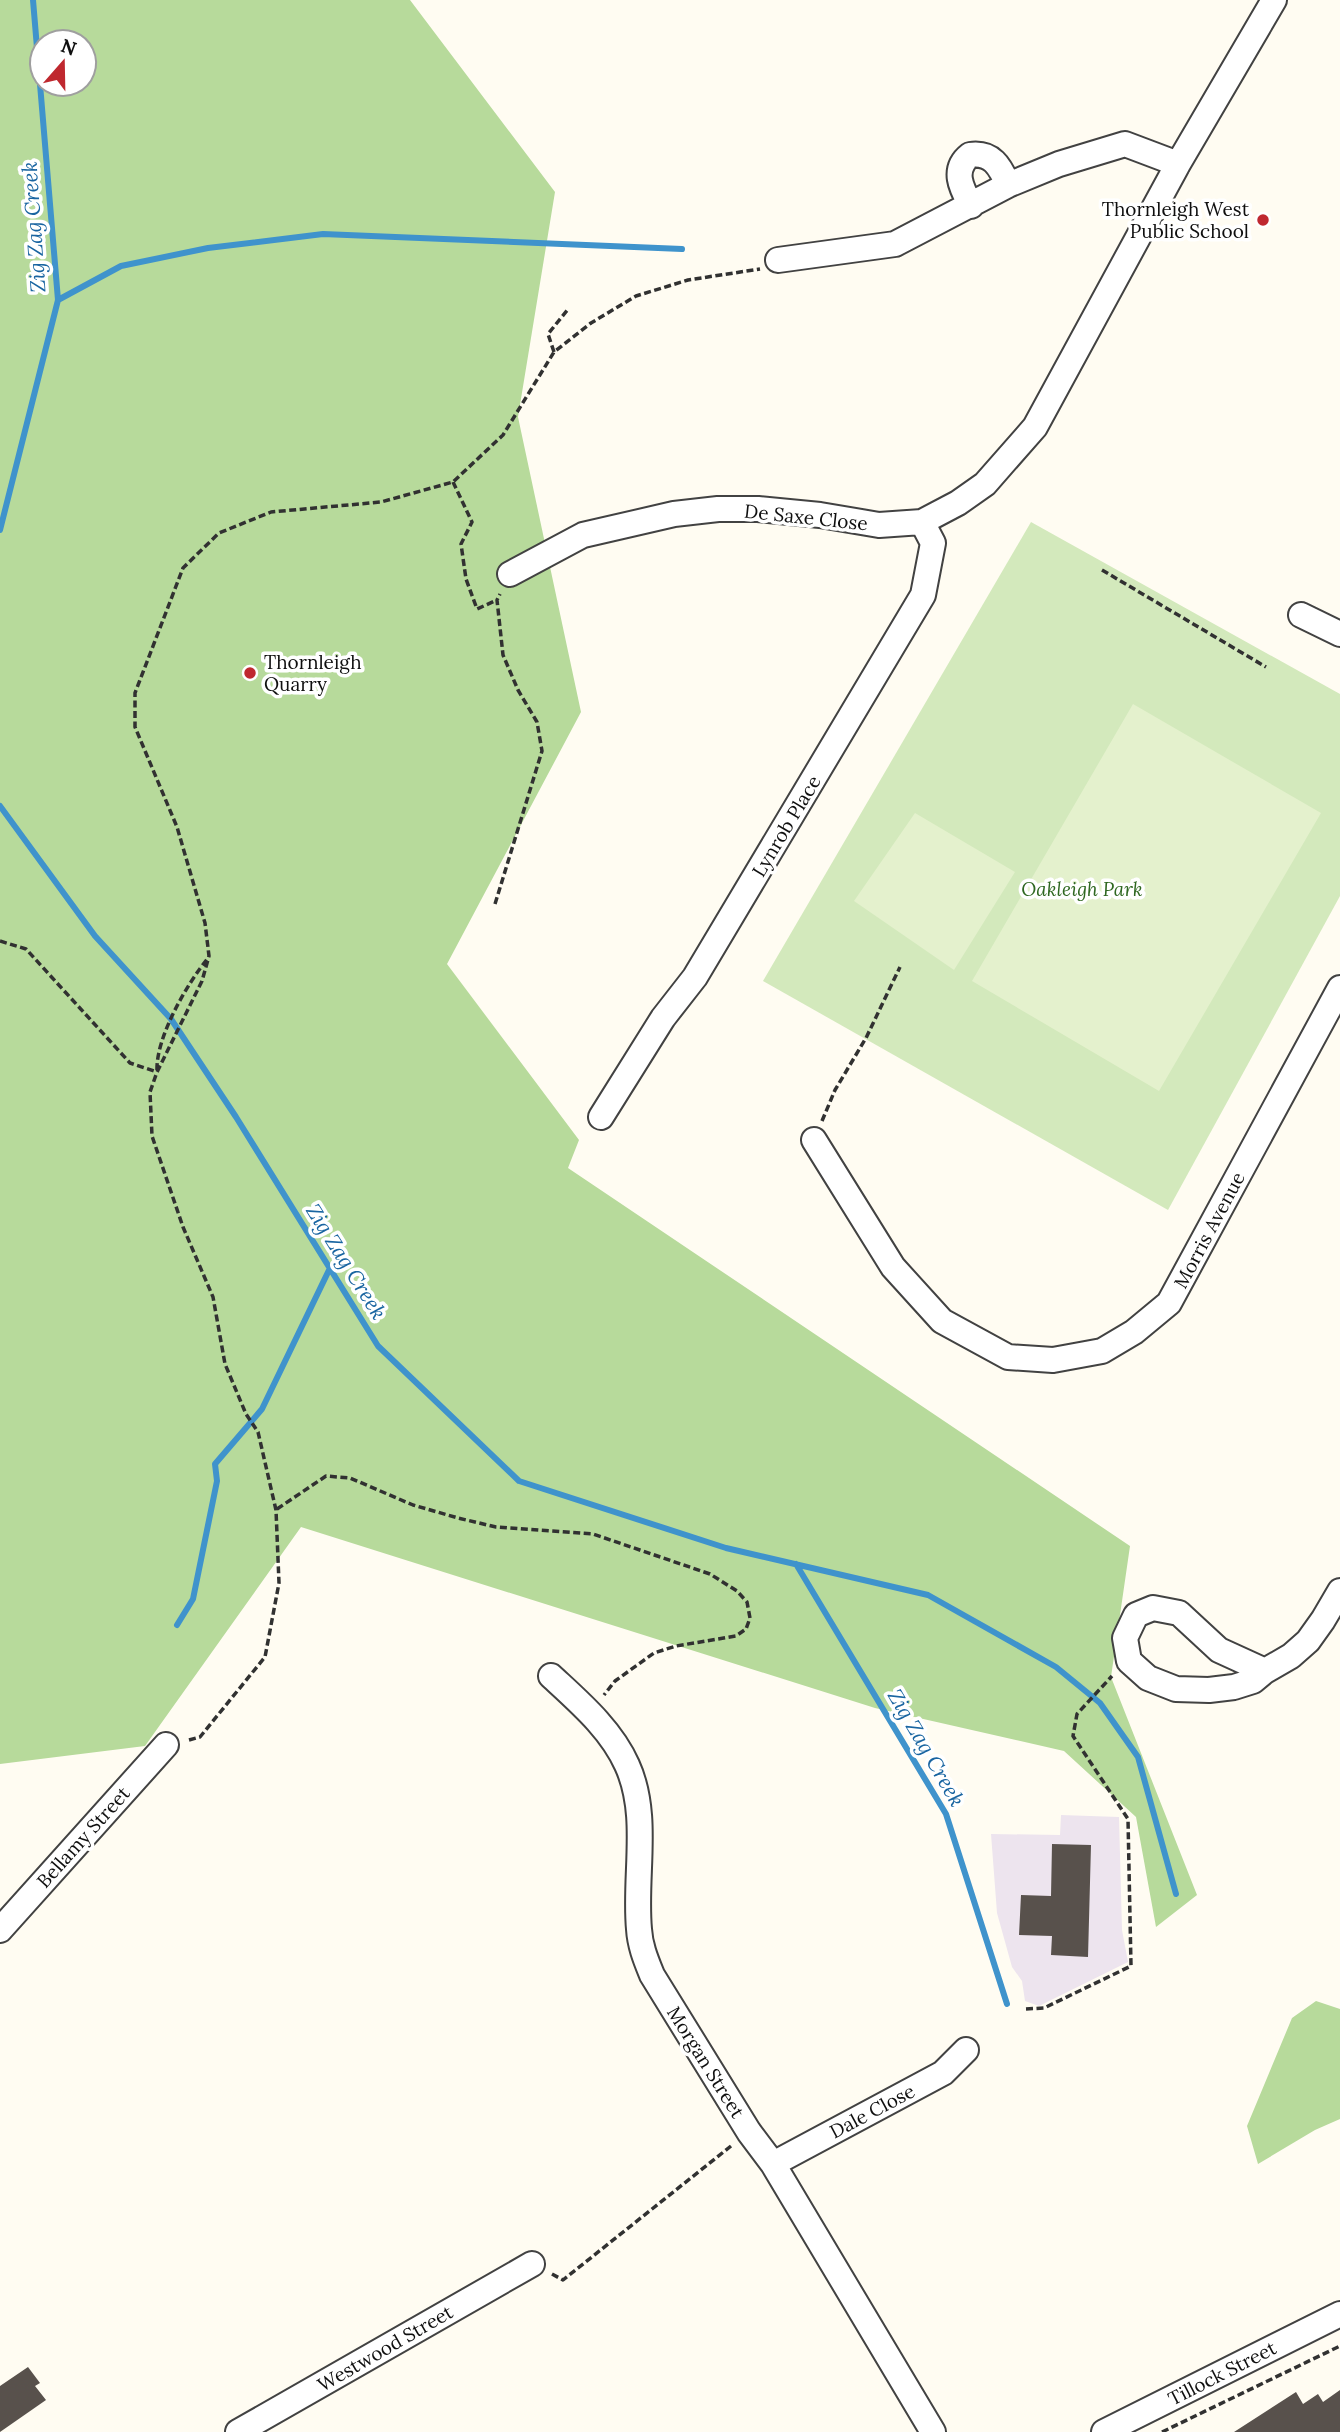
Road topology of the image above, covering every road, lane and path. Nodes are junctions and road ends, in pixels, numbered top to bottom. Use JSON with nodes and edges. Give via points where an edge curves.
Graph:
{"nodes":[{"id":1,"x":1274,"y":0,"type":"edge"},
{"id":2,"x":1178,"y":164,"type":"junction"},
{"id":3,"x":1008,"y":185,"type":"junction"},
{"id":4,"x":971,"y":206,"type":"junction"},
{"id":5,"x":778,"y":260,"type":"joint"},
{"id":6,"x":569,"y":308,"type":"dead end"},
{"id":7,"x":554,"y":352,"type":"junction"},
{"id":8,"x":453,"y":482,"type":"junction"},
{"id":9,"x":922,"y":522,"type":"junction"},
{"id":10,"x":1102,"y":570,"type":"dead end"},
{"id":11,"x":510,"y":573,"type":"joint"},
{"id":12,"x":497,"y":600,"type":"junction"},
{"id":13,"x":1301,"y":615,"type":"dead end"},
{"id":14,"x":1340,"y":634,"type":"edge"},
{"id":15,"x":1266,"y":667,"type":"dead end"},
{"id":16,"x":495,"y":904,"type":"dead end"},
{"id":17,"x":0,"y":941,"type":"edge"},
{"id":18,"x":209,"y":956,"type":"junction"},
{"id":19,"x":900,"y":967,"type":"dead end"},
{"id":20,"x":1340,"y":988,"type":"edge"},
{"id":21,"x":157,"y":1072,"type":"junction"},
{"id":22,"x":601,"y":1117,"type":"dead end"},
{"id":23,"x":814,"y":1140,"type":"joint"},
{"id":24,"x":276,"y":1510,"type":"junction"},
{"id":25,"x":1340,"y":1591,"type":"edge"},
{"id":26,"x":1265,"y":1671,"type":"junction"},
{"id":27,"x":551,"y":1676,"type":"dead end"},
{"id":28,"x":1111,"y":1677,"type":"dead end"},
{"id":29,"x":615,"y":1681,"type":"dead end"},
{"id":30,"x":166,"y":1745,"type":"joint"},
{"id":31,"x":0,"y":1930,"type":"edge"},
{"id":32,"x":1026,"y":2009,"type":"dead end"},
{"id":33,"x":966,"y":2050,"type":"dead end"},
{"id":34,"x":749,"y":2132,"type":"junction"},
{"id":35,"x":773,"y":2164,"type":"junction"},
{"id":36,"x":532,"y":2264,"type":"joint"},
{"id":37,"x":1340,"y":2314,"type":"edge"},
{"id":38,"x":1340,"y":2346,"type":"edge"},
{"id":39,"x":238,"y":2432,"type":"edge"},
{"id":40,"x":933,"y":2432,"type":"edge"},
{"id":41,"x":1104,"y":2432,"type":"edge"},
{"id":42,"x":1162,"y":2432,"type":"edge"}],
"edges":[{"from":1,"to":2,"type":"street","name":"De Saxe Close"},
{"from":2,"to":3,"type":"street","via":[[1125,144]]},
{"from":2,"to":9,"type":"street","name":"De Saxe Close","via":[[1035,427],[985,484]]},
{"from":3,"to":4,"type":"street"},
{"from":3,"to":4,"type":"street","via":[[995,161],[986,155],[970,156],[959,172]]},
{"from":4,"to":5,"type":"street","via":[[895,244]]},
{"from":5,"to":7,"type":"path","via":[[766,268],[688,280],[636,296]]},
{"from":6,"to":7,"type":"path","via":[[548,334]]},
{"from":7,"to":8,"type":"path","via":[[503,435]]},
{"from":8,"to":12,"type":"path","via":[[472,522],[461,544],[466,579],[477,609]]},
{"from":8,"to":18,"type":"path","via":[[381,502],[271,512],[219,533],[183,568],[135,693],[135,727],[177,827],[205,923]]},
{"from":9,"to":11,"type":"street","name":"De Saxe Close","via":[[879,526],[820,514],[758,509],[674,514],[583,535]]},
{"from":9,"to":22,"type":"street","name":"Lynrob Place","via":[[933,543],[923,595],[695,977],[663,1018]]},
{"from":10,"to":15,"type":"path"},
{"from":11,"to":12,"type":"path"},
{"from":12,"to":16,"type":"path","via":[[503,655],[537,722],[542,751]]},
{"from":13,"to":14,"type":"street"},
{"from":17,"to":21,"type":"path","via":[[26,949],[131,1063]]},
{"from":18,"to":21,"type":"path","via":[[202,981]]},
{"from":18,"to":21,"type":"path","via":[[171,1020],[156,1058]]},
{"from":19,"to":23,"type":"path"},
{"from":20,"to":23,"type":"street","name":"Morris Avenue","via":[[1170,1303],[1102,1351],[1053,1360],[1008,1357],[942,1321],[893,1267]]},
{"from":21,"to":24,"type":"path","via":[[150,1092],[152,1136],[212,1297],[225,1364],[258,1432]]},
{"from":24,"to":29,"type":"path","via":[[326,1476],[350,1478],[413,1505],[496,1527],[593,1534],[710,1574],[747,1602],[750,1618],[746,1629],[736,1636],[654,1653]]},
{"from":24,"to":30,"type":"path","via":[[279,1583],[265,1657],[200,1737]]},
{"from":25,"to":26,"type":"street","via":[[1308,1641]]},
{"from":26,"to":26,"type":"street","via":[[1234,1687],[1176,1689],[1148,1678],[1129,1661],[1125,1638],[1136,1615],[1153,1608],[1179,1613],[1219,1650]]},
{"from":27,"to":34,"type":"street","name":"Morgan Street","via":[[609,1735],[628,1767],[639,1813],[641,1947],[652,1975]]},
{"from":28,"to":32,"type":"path","via":[[1077,1714],[1073,1736],[1128,1819],[1131,1966],[1044,2008]]},
{"from":30,"to":31,"type":"street","name":"Bellamy Street"},
{"from":33,"to":35,"type":"street","name":"Dale Close","via":[[943,2073]]},
{"from":34,"to":35,"type":"street","name":"Morgan Street"},
{"from":34,"to":36,"type":"path","via":[[562,2280]]},
{"from":35,"to":40,"type":"street","name":"Morgan Street"},
{"from":36,"to":39,"type":"street","name":"Westwood Street"},
{"from":37,"to":41,"type":"street","name":"Tillock Street"},
{"from":38,"to":42,"type":"path"}]}
